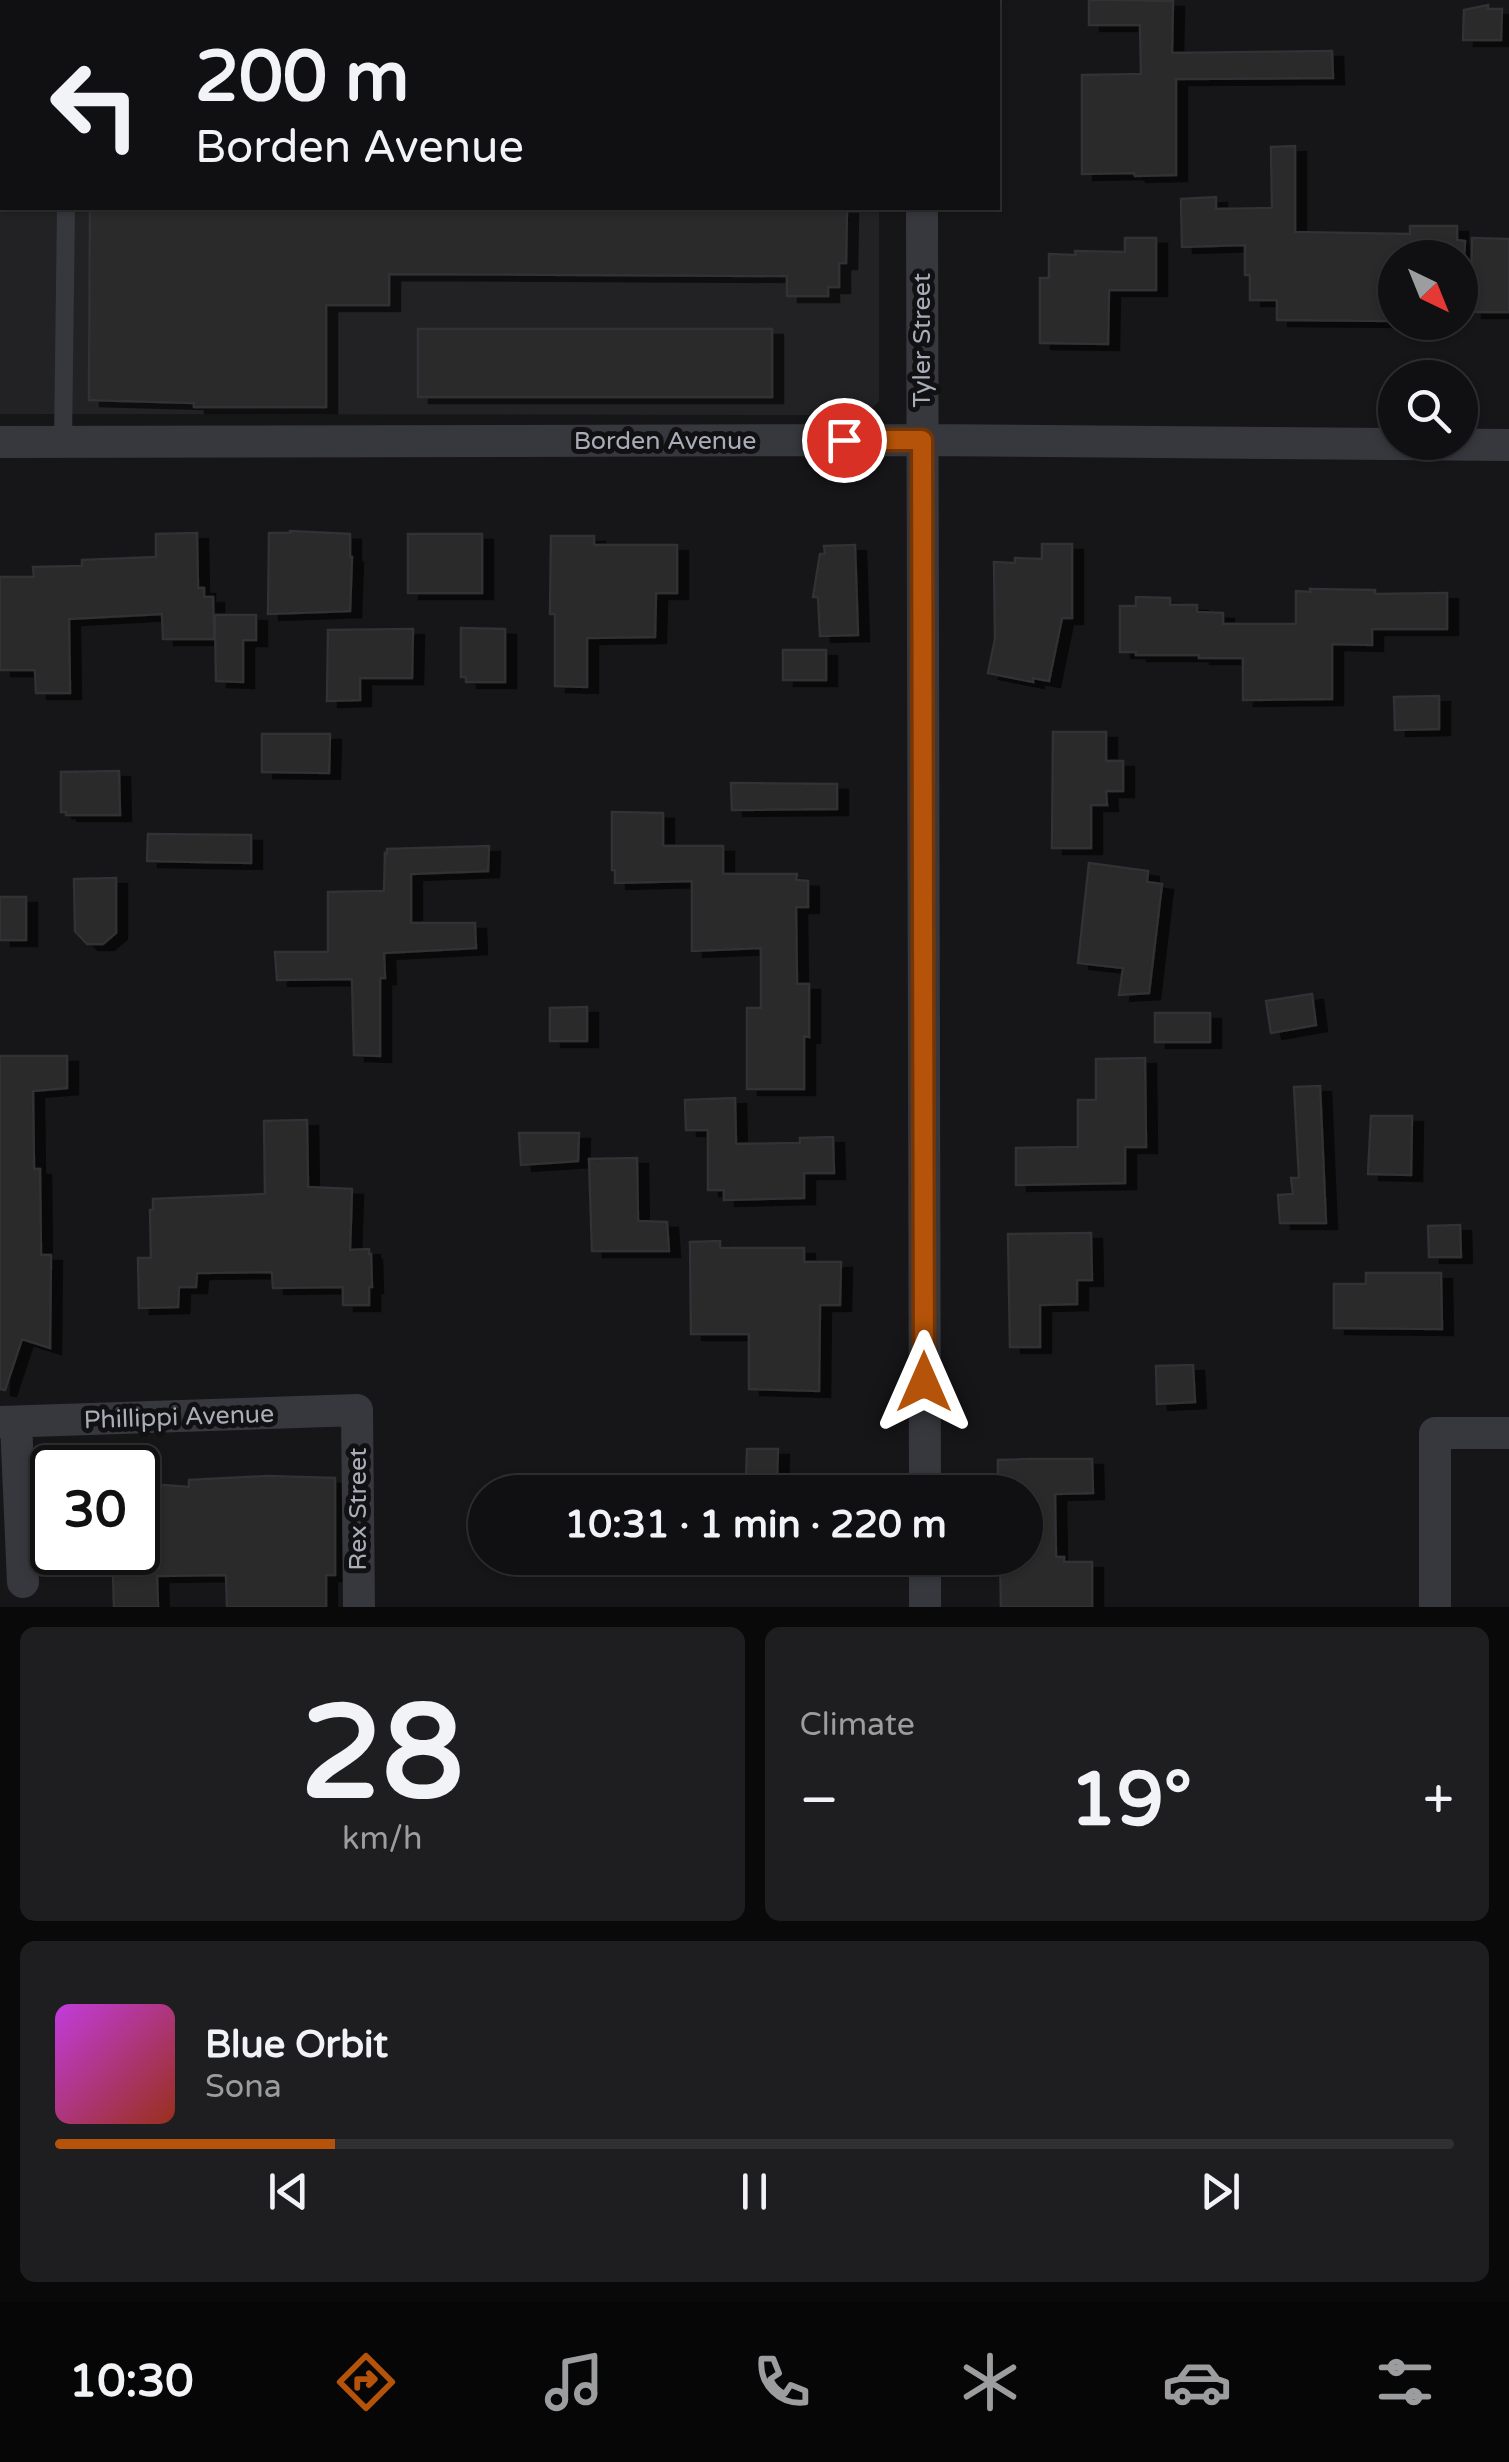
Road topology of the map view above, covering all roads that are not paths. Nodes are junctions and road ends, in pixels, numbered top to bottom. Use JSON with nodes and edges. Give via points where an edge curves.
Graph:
{"nodes":[{"id":1,"x":66,"y":210,"type":"edge"},
{"id":2,"x":922,"y":210,"type":"edge"},
{"id":3,"x":922,"y":440,"type":"junction"},
{"id":4,"x":0,"y":442,"type":"edge"},
{"id":5,"x":62,"y":442,"type":"junction"},
{"id":6,"x":1509,"y":445,"type":"edge"},
{"id":7,"x":357,"y":1410,"type":"joint"},
{"id":8,"x":8,"y":1422,"type":"edge"},
{"id":9,"x":1509,"y":1433,"type":"edge"},
{"id":10,"x":925,"y":1475,"type":"edge"},
{"id":11,"x":925,"y":1575,"type":"edge"},
{"id":12,"x":24,"y":1582,"type":"dead end"},
{"id":13,"x":358,"y":1607,"type":"edge"},
{"id":14,"x":925,"y":1607,"type":"edge"},
{"id":15,"x":1435,"y":1607,"type":"edge"}],
"edges":[{"from":1,"to":5,"type":"lane"},
{"from":2,"to":3,"type":"street","name":"Tyler Street"},
{"from":3,"to":5,"type":"street","name":"Borden Avenue"},
{"from":3,"to":6,"type":"street","name":"Borden Avenue"},
{"from":3,"to":10,"type":"street","name":"Tyler Street"},
{"from":4,"to":5,"type":"street","name":"Borden Avenue"},
{"from":7,"to":8,"type":"street","name":"Phillippi Avenue"},
{"from":7,"to":13,"type":"street","name":"Rex Street"},
{"from":8,"to":12,"type":"street"},
{"from":9,"to":15,"type":"street","via":[[1436,1433]]},
{"from":11,"to":14,"type":"street"}]}
